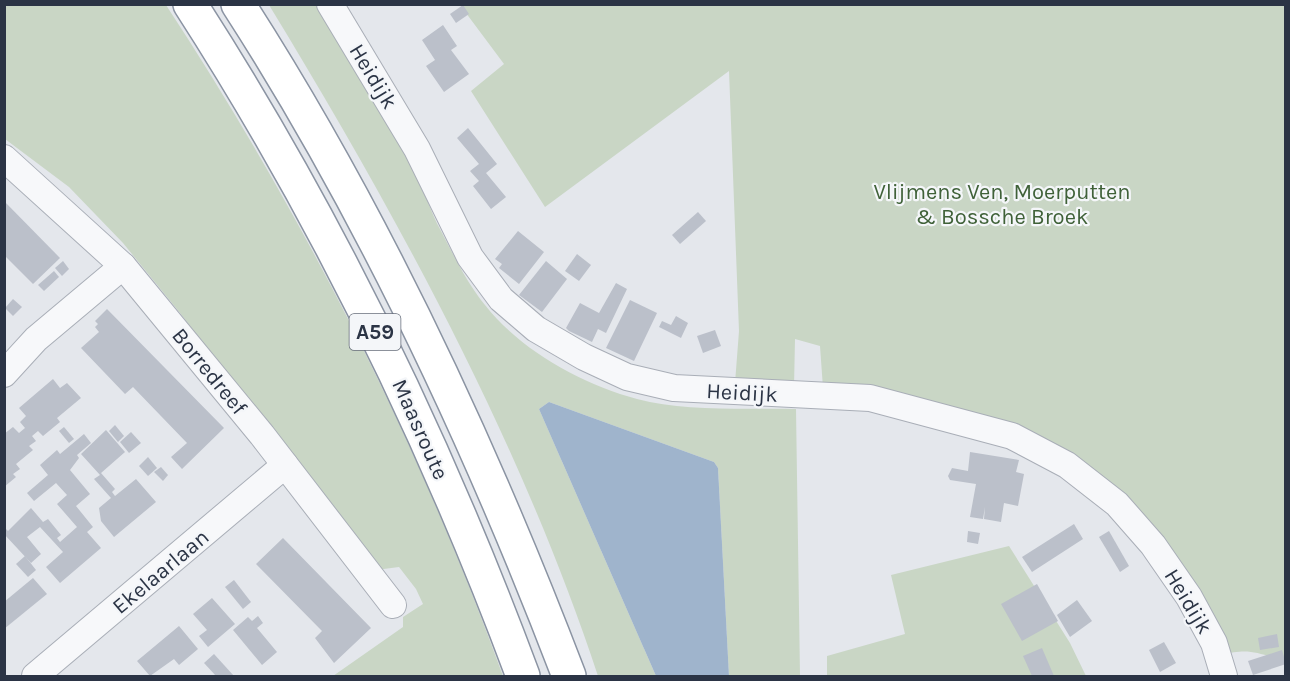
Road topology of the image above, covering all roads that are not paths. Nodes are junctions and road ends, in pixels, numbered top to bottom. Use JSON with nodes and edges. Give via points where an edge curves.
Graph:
{"nodes":[{"id":1,"x":190,"y":4,"type":"edge"},
{"id":2,"x":238,"y":4,"type":"edge"},
{"id":3,"x":330,"y":4,"type":"edge"},
{"id":4,"x":4,"y":158,"type":"edge"},
{"id":5,"x":123,"y":266,"type":"junction"},
{"id":6,"x":4,"y":374,"type":"edge"},
{"id":7,"x":285,"y":465,"type":"junction"},
{"id":8,"x":393,"y":605,"type":"dead end"},
{"id":9,"x":35,"y":676,"type":"edge"},
{"id":10,"x":523,"y":676,"type":"edge"},
{"id":11,"x":569,"y":676,"type":"edge"},
{"id":12,"x":1224,"y":676,"type":"edge"}],
"edges":[{"from":1,"to":10,"type":"highway","name":"Maasroute","number":"A59","via":[[317,218],[410,400]]},
{"from":2,"to":11,"type":"highway","name":"Maasroute","number":"A59","via":[[359,208],[447,384],[525,560]]},
{"from":3,"to":12,"type":"street","name":"Heidijk","via":[[406,130],[470,257],[501,299],[536,329],[627,377],[674,388],[870,398],[1012,436],[1067,465],[1117,504],[1154,545],[1214,643]]},
{"from":4,"to":5,"type":"street","name":"Borredreef"},
{"from":5,"to":6,"type":"street","via":[[36,339]]},
{"from":5,"to":7,"type":"street","name":"Borredreef"},
{"from":7,"to":8,"type":"street","name":"Borredreef"},
{"from":7,"to":9,"type":"street","name":"Ekelaarlaan"}]}
